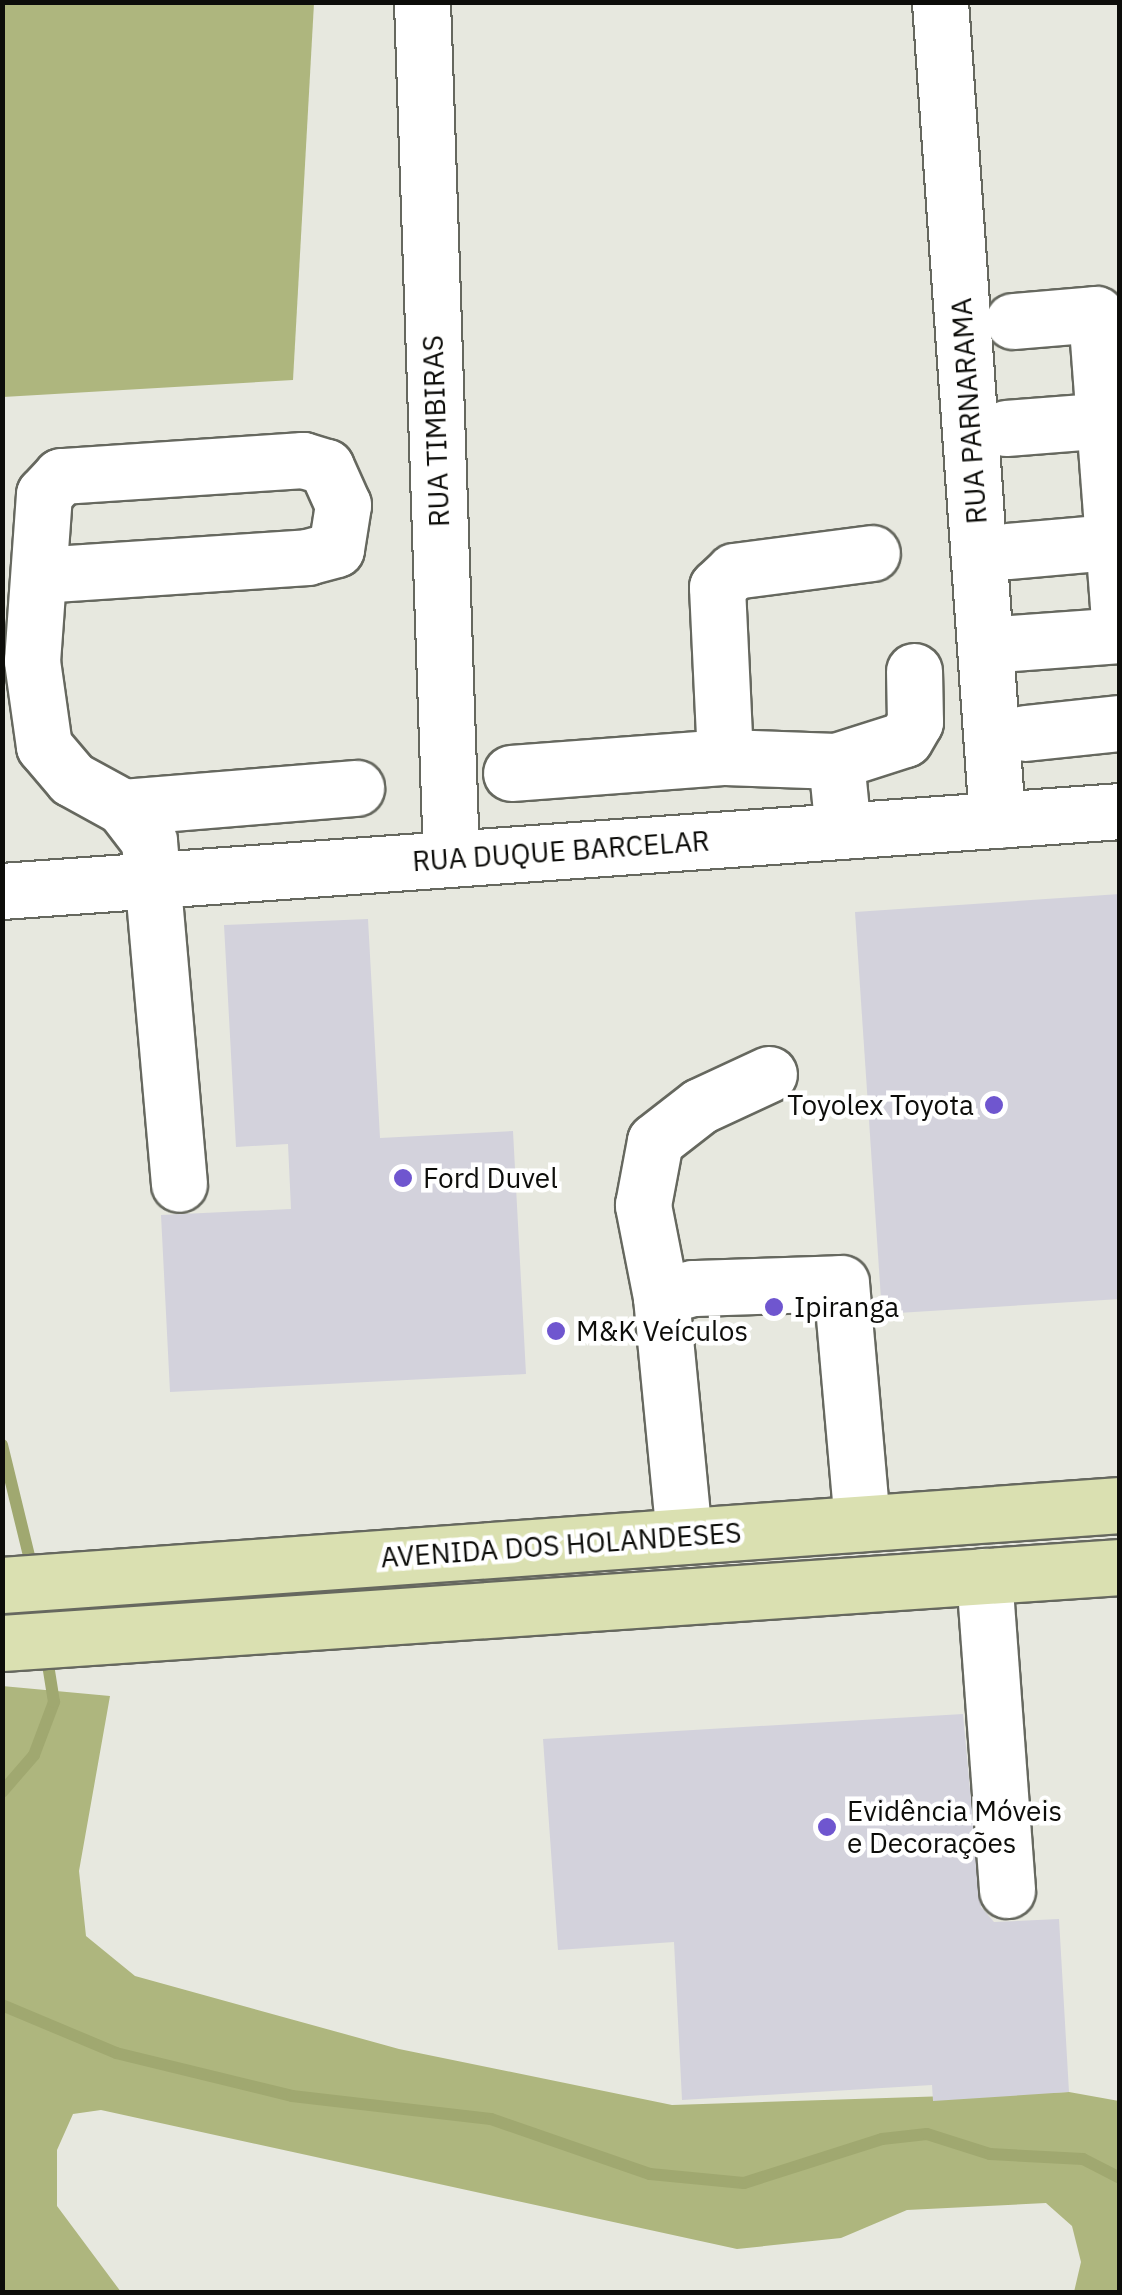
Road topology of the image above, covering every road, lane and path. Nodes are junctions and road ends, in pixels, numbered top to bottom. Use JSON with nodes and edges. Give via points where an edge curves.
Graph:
{"nodes":[{"id":1,"x":422,"y":2,"type":"edge"},
{"id":2,"x":940,"y":2,"type":"edge"},
{"id":3,"x":1108,"y":313,"type":"edge"},
{"id":4,"x":1013,"y":321,"type":"dead end"},
{"id":5,"x":1112,"y":420,"type":"edge"},
{"id":6,"x":1006,"y":428,"type":"dead end"},
{"id":7,"x":1115,"y":541,"type":"edge"},
{"id":8,"x":1008,"y":551,"type":"dead end"},
{"id":9,"x":872,"y":553,"type":"dead end"},
{"id":10,"x":38,"y":575,"type":"junction"},
{"id":11,"x":1120,"y":633,"type":"edge"},
{"id":12,"x":1012,"y":643,"type":"dead end"},
{"id":13,"x":914,"y":671,"type":"dead end"},
{"id":14,"x":1120,"y":723,"type":"edge"},
{"id":15,"x":1026,"y":733,"type":"dead end"},
{"id":16,"x":725,"y":757,"type":"junction"},
{"id":17,"x":836,"y":761,"type":"junction"},
{"id":18,"x":511,"y":773,"type":"dead end"},
{"id":19,"x":356,"y":788,"type":"dead end"},
{"id":20,"x":123,"y":808,"type":"junction"},
{"id":21,"x":1120,"y":811,"type":"edge"},
{"id":22,"x":997,"y":820,"type":"junction"},
{"id":23,"x":843,"y":832,"type":"junction"},
{"id":24,"x":451,"y":859,"type":"junction"},
{"id":25,"x":155,"y":880,"type":"junction"},
{"id":26,"x":2,"y":891,"type":"edge"},
{"id":27,"x":769,"y":1074,"type":"dead end"},
{"id":28,"x":179,"y":1184,"type":"dead end"},
{"id":29,"x":661,"y":1297,"type":"junction"},
{"id":30,"x":1120,"y":1505,"type":"edge"},
{"id":31,"x":862,"y":1523,"type":"junction"},
{"id":32,"x":684,"y":1536,"type":"junction"},
{"id":33,"x":1120,"y":1567,"type":"edge"},
{"id":34,"x":984,"y":1576,"type":"junction"},
{"id":35,"x":2,"y":1585,"type":"edge"},
{"id":36,"x":2,"y":1643,"type":"edge"},
{"id":37,"x":1007,"y":1890,"type":"dead end"}],
"edges":[{"from":1,"to":24,"type":"street","name":"RUA TIMBIRAS"},
{"from":2,"to":22,"type":"street","name":"RUA PARNARAMA"},
{"from":3,"to":4,"type":"street"},
{"from":3,"to":5,"type":"street"},
{"from":5,"to":6,"type":"street"},
{"from":5,"to":7,"type":"street"},
{"from":7,"to":8,"type":"street"},
{"from":7,"to":11,"type":"street"},
{"from":9,"to":16,"type":"street","via":[[734,570],[718,587]]},
{"from":10,"to":10,"type":"street","via":[[44,494],[62,476],[303,460],[326,467],[343,505],[336,550]]},
{"from":10,"to":20,"type":"street","via":[[32,662],[44,746],[72,779]]},
{"from":11,"to":12,"type":"street"},
{"from":13,"to":17,"type":"street","via":[[915,722],[905,740]]},
{"from":14,"to":15,"type":"street"},
{"from":16,"to":17,"type":"street"},
{"from":16,"to":18,"type":"street"},
{"from":17,"to":23,"type":"street"},
{"from":19,"to":20,"type":"street"},
{"from":20,"to":25,"type":"street","via":[[150,841]]},
{"from":21,"to":22,"type":"street","name":"RUA DUQUE BARCELAR"},
{"from":22,"to":23,"type":"street","name":"RUA DUQUE BARCELAR"},
{"from":23,"to":24,"type":"street","name":"RUA DUQUE BARCELAR"},
{"from":24,"to":25,"type":"street","name":"RUA DUQUE BARCELAR"},
{"from":25,"to":26,"type":"street","name":"RUA DUQUE BARCELAR"},
{"from":25,"to":28,"type":"street"},
{"from":27,"to":29,"type":"street","via":[[700,1106],[655,1141],[643,1205]]},
{"from":29,"to":31,"type":"street","via":[[841,1283]]},
{"from":29,"to":32,"type":"street"},
{"from":30,"to":31,"type":"main road","name":"AVENIDA DOS HOLANDESES"},
{"from":31,"to":32,"type":"main road","name":"AVENIDA DOS HOLANDESES"},
{"from":32,"to":35,"type":"main road","name":"AVENIDA DOS HOLANDESES"},
{"from":33,"to":34,"type":"main road"},
{"from":34,"to":36,"type":"main road"},
{"from":34,"to":37,"type":"street"}]}
